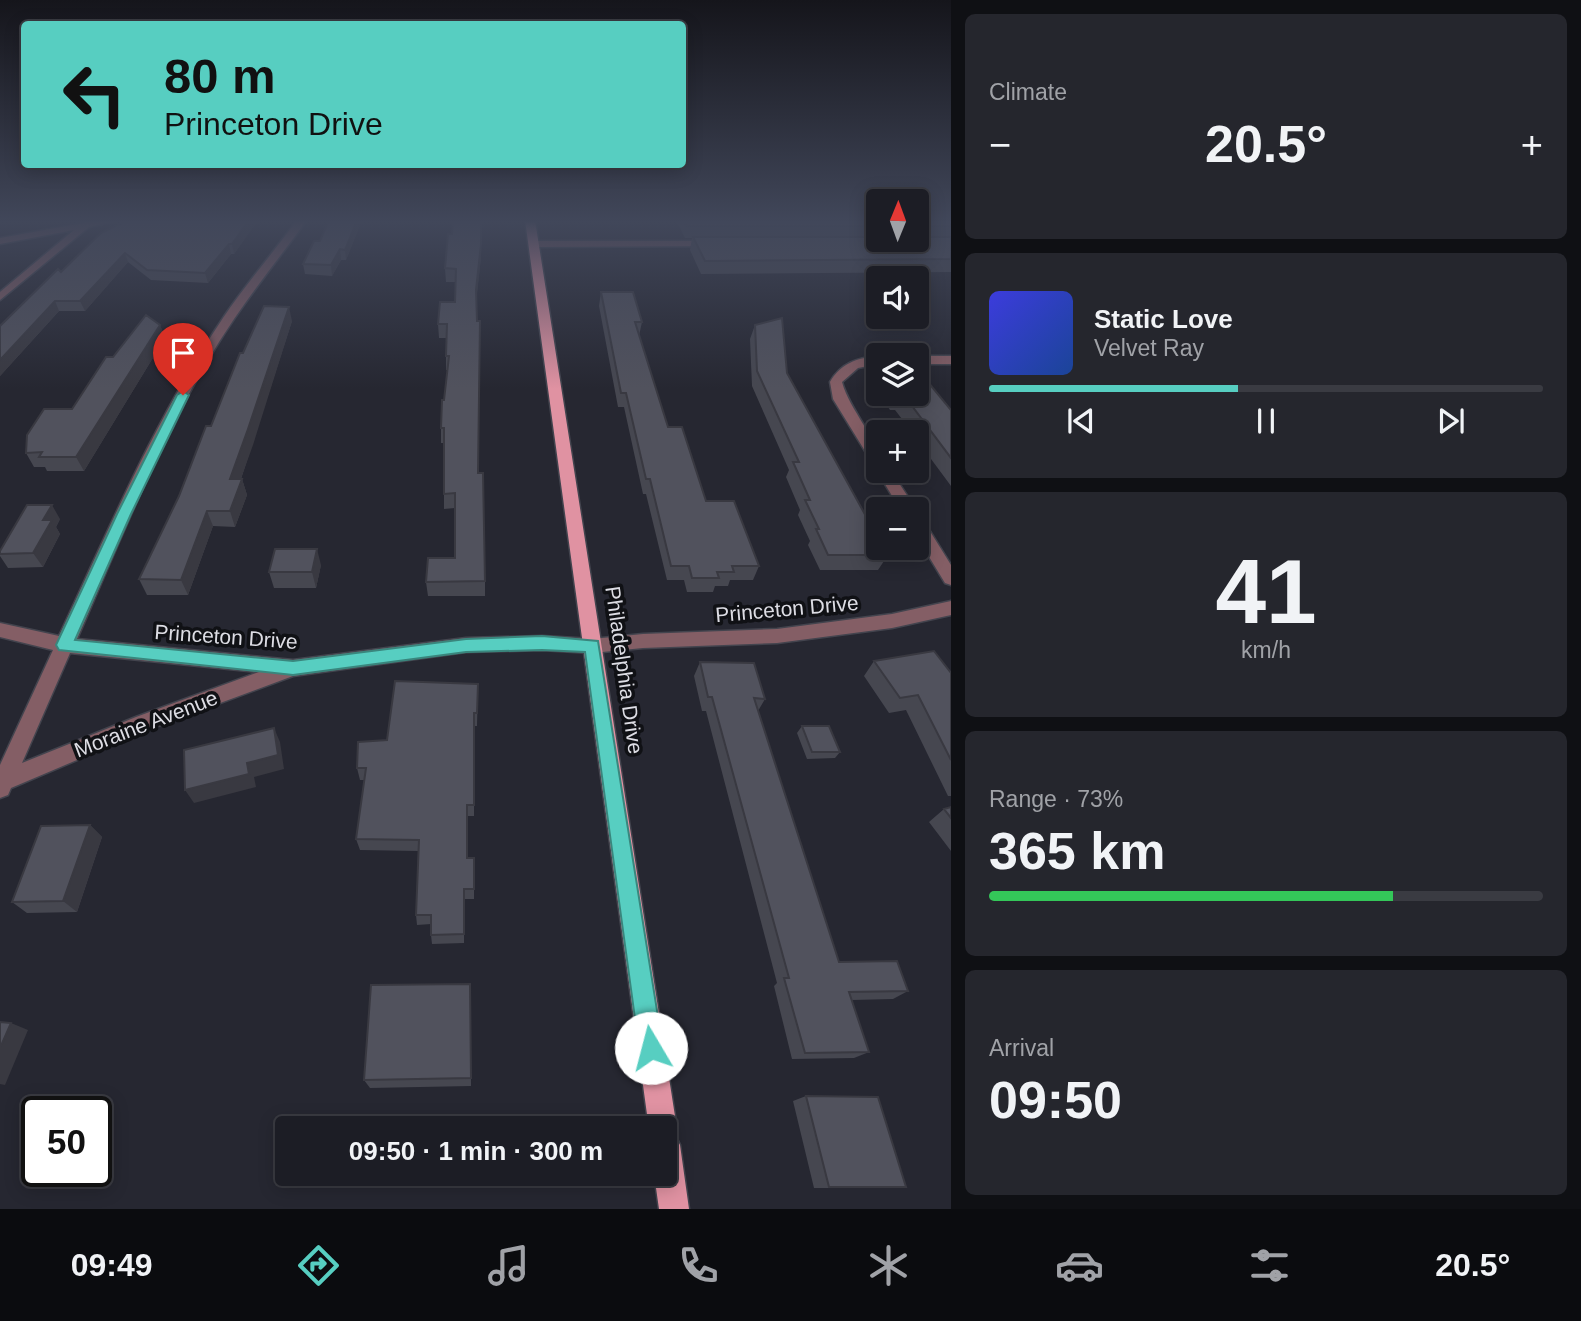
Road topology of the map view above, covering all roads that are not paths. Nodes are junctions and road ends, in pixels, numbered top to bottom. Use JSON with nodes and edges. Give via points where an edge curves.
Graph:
{"nodes":[{"id":1,"x":25,"y":276,"type":"edge"},
{"id":2,"x":260,"y":276,"type":"edge"},
{"id":3,"x":539,"y":276,"type":"edge"},
{"id":4,"x":0,"y":297,"type":"edge"},
{"id":5,"x":929,"y":360,"type":"edge"},
{"id":6,"x":951,"y":360,"type":"edge"},
{"id":7,"x":866,"y":362,"type":"edge"},
{"id":8,"x":866,"y":441,"type":"edge"},
{"id":9,"x":929,"y":543,"type":"edge"},
{"id":10,"x":951,"y":579,"type":"edge"},
{"id":11,"x":951,"y":608,"type":"edge"},
{"id":12,"x":0,"y":630,"type":"edge"},
{"id":13,"x":65,"y":645,"type":"junction"},
{"id":14,"x":592,"y":646,"type":"junction"},
{"id":15,"x":293,"y":668,"type":"junction"},
{"id":16,"x":1,"y":784,"type":"edge"},
{"id":17,"x":661,"y":1116,"type":"edge"},
{"id":18,"x":671,"y":1186,"type":"edge"},
{"id":19,"x":674,"y":1209,"type":"edge"}],
"edges":[{"from":1,"to":4,"type":"street"},
{"from":2,"to":13,"type":"street","via":[[183,395]]},
{"from":3,"to":14,"type":"main road","name":"Philadelphia Drive"},
{"from":5,"to":6,"type":"street"},
{"from":7,"to":8,"type":"street","via":[[841,371],[835,382]]},
{"from":9,"to":10,"type":"street"},
{"from":11,"to":14,"type":"street","name":"Princeton Drive","via":[[788,635]]},
{"from":12,"to":13,"type":"street","name":"Princeton Drive"},
{"from":13,"to":15,"type":"street","name":"Princeton Drive"},
{"from":13,"to":16,"type":"street"},
{"from":14,"to":15,"type":"street","name":"Princeton Drive","via":[[466,645]]},
{"from":14,"to":17,"type":"main road","name":"Philadelphia Drive"},
{"from":15,"to":16,"type":"street","name":"Moraine Avenue","via":[[143,723]]},
{"from":18,"to":19,"type":"main road"}]}
